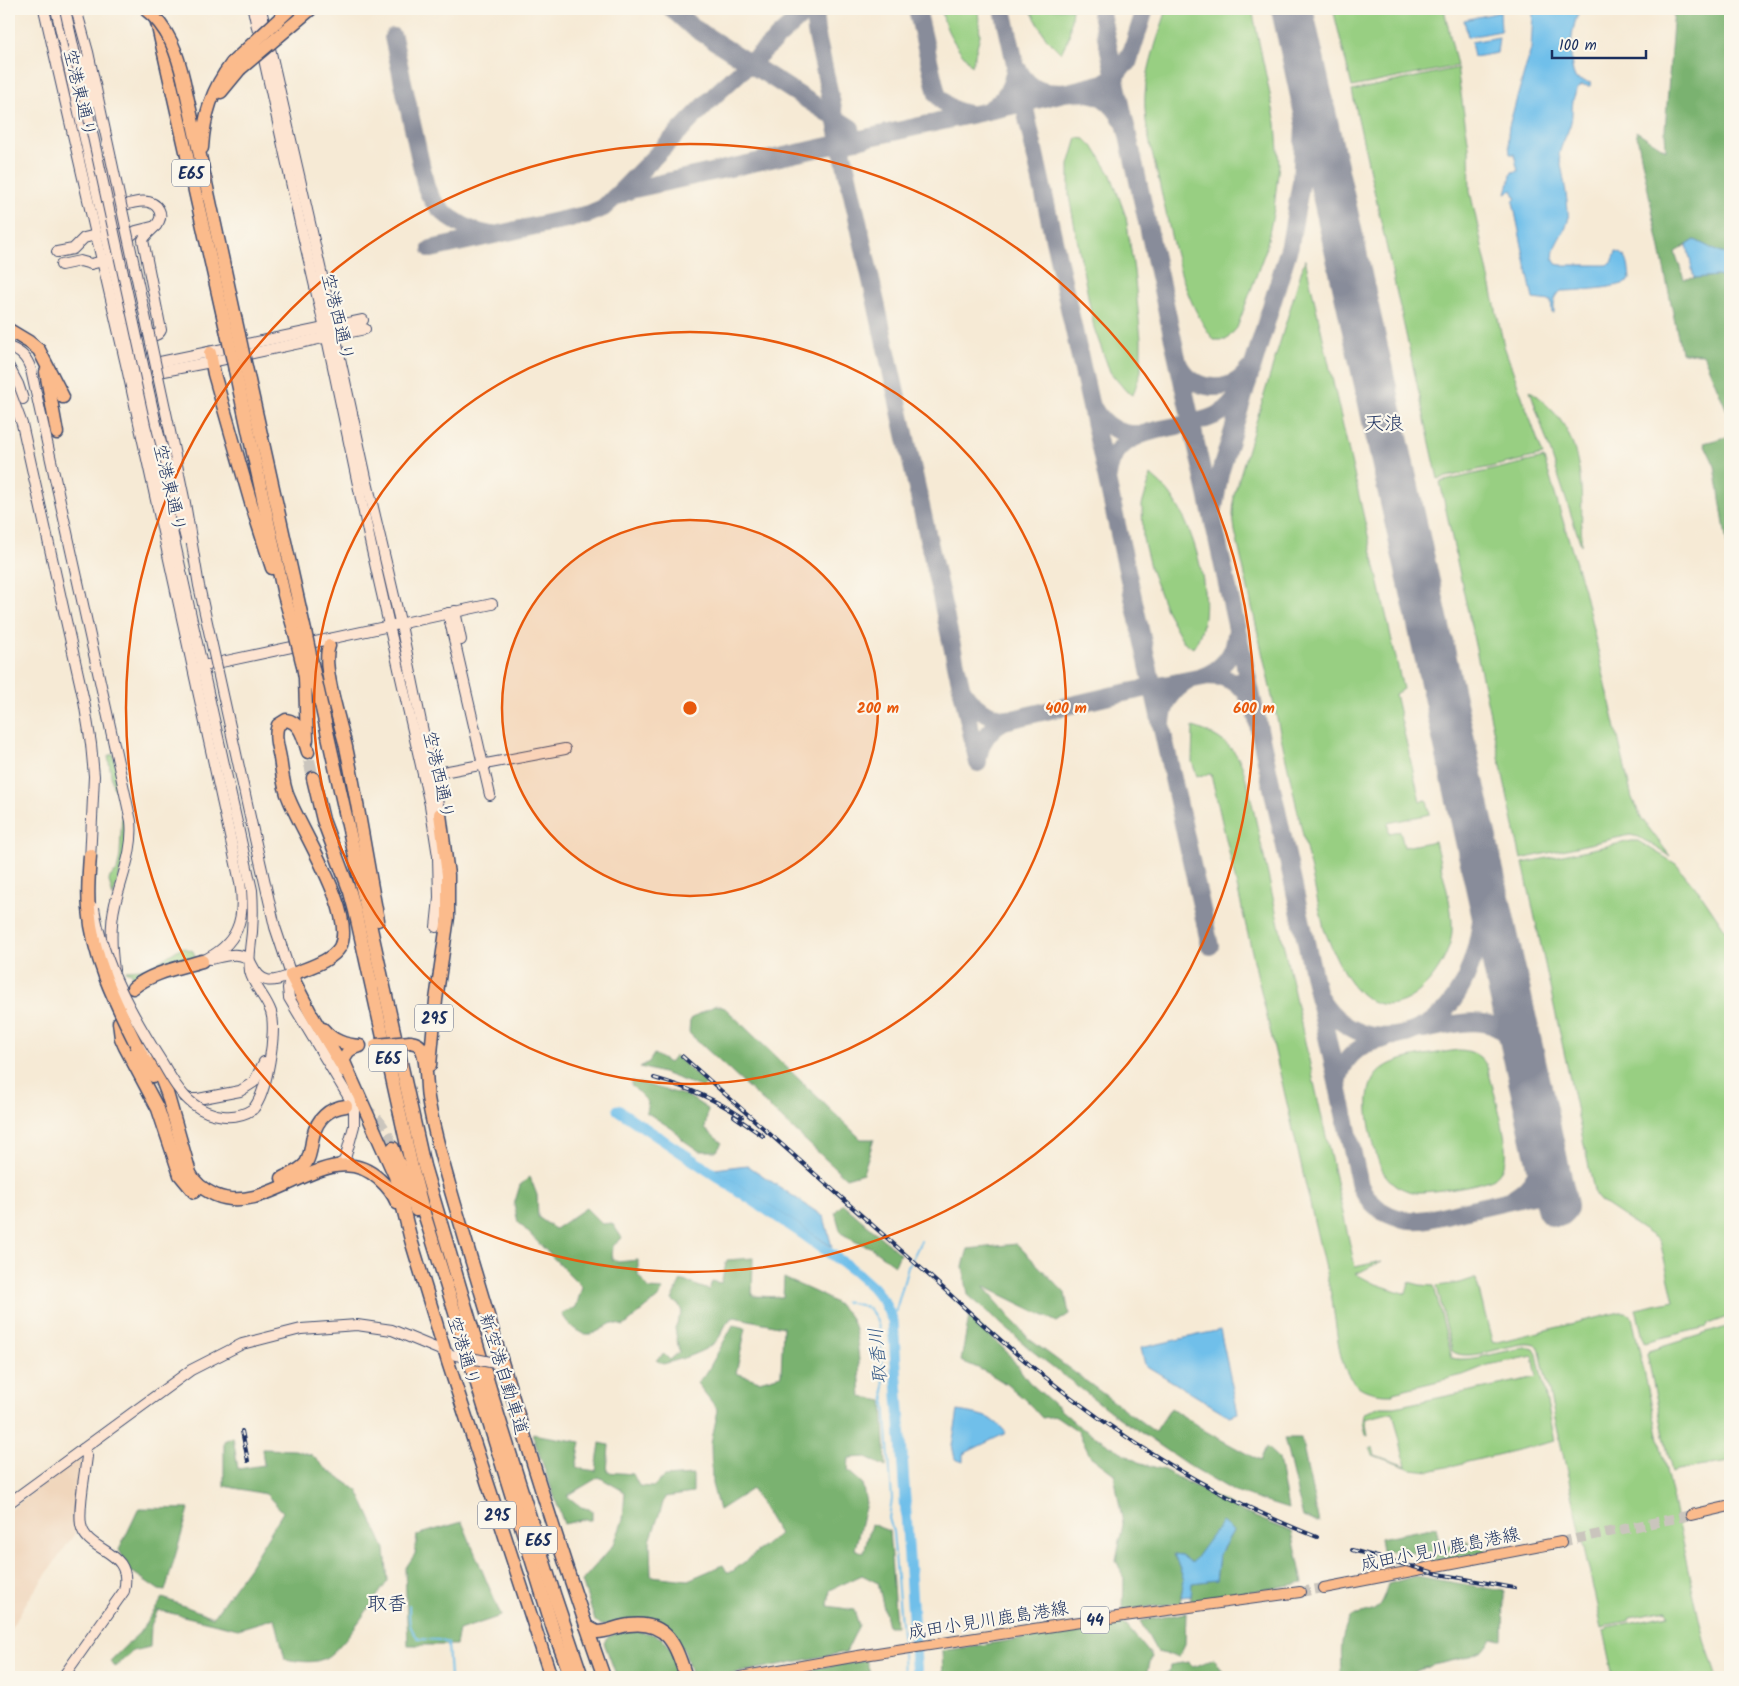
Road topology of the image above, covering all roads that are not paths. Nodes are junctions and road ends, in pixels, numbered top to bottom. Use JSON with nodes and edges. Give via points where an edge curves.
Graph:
{"nodes":[{"id":1,"x":44,"y":9,"type":"edge"},
{"id":2,"x":56,"y":9,"type":"edge"},
{"id":3,"x":66,"y":9,"type":"edge"},
{"id":4,"x":75,"y":9,"type":"edge"},
{"id":5,"x":145,"y":9,"type":"edge"},
{"id":6,"x":154,"y":9,"type":"edge"},
{"id":7,"x":252,"y":9,"type":"edge"},
{"id":8,"x":261,"y":9,"type":"edge"},
{"id":9,"x":290,"y":9,"type":"edge"},
{"id":10,"x":311,"y":9,"type":"edge"},
{"id":11,"x":82,"y":61,"type":"junction"},
{"id":12,"x":236,"y":66,"type":"junction"},
{"id":13,"x":206,"y":188,"type":"junction"},
{"id":14,"x":114,"y":208,"type":"junction"},
{"id":15,"x":156,"y":226,"type":"junction"},
{"id":16,"x":96,"y":235,"type":"junction"},
{"id":17,"x":57,"y":252,"type":"dead end"},
{"id":18,"x":109,"y":252,"type":"junction"},
{"id":19,"x":102,"y":262,"type":"junction"},
{"id":20,"x":61,"y":266,"type":"dead end"},
{"id":21,"x":364,"y":324,"type":"dead end"},
{"id":22,"x":9,"y":330,"type":"edge"},
{"id":23,"x":330,"y":332,"type":"junction"},
{"id":24,"x":233,"y":337,"type":"junction"},
{"id":25,"x":9,"y":347,"type":"edge"},
{"id":26,"x":210,"y":357,"type":"junction"},
{"id":27,"x":44,"y":360,"type":"junction"},
{"id":28,"x":9,"y":367,"type":"edge"},
{"id":29,"x":240,"y":368,"type":"junction"},
{"id":30,"x":134,"y":372,"type":"junction"},
{"id":31,"x":9,"y":389,"type":"edge"},
{"id":32,"x":63,"y":396,"type":"dead end"},
{"id":33,"x":23,"y":399,"type":"dead end"},
{"id":34,"x":57,"y":433,"type":"dead end"},
{"id":35,"x":181,"y":504,"type":"junction"},
{"id":36,"x":284,"y":595,"type":"junction"},
{"id":37,"x":492,"y":607,"type":"dead end"},
{"id":38,"x":452,"y":615,"type":"junction"},
{"id":39,"x":401,"y":627,"type":"junction"},
{"id":40,"x":390,"y":629,"type":"junction"},
{"id":41,"x":300,"y":632,"type":"junction"},
{"id":42,"x":329,"y":646,"type":"junction"},
{"id":43,"x":308,"y":665,"type":"junction"},
{"id":44,"x":200,"y":671,"type":"junction"},
{"id":45,"x":565,"y":750,"type":"dead end"},
{"id":46,"x":486,"y":764,"type":"junction"},
{"id":47,"x":428,"y":775,"type":"junction"},
{"id":48,"x":313,"y":778,"type":"tunnel mouth"},
{"id":49,"x":490,"y":795,"type":"dead end"},
{"id":50,"x":440,"y":814,"type":"joint"},
{"id":51,"x":90,"y":855,"type":"junction"},
{"id":52,"x":436,"y":927,"type":"dead end"},
{"id":53,"x":250,"y":959,"type":"junction"},
{"id":54,"x":202,"y":960,"type":"junction"},
{"id":55,"x":291,"y":975,"type":"junction"},
{"id":56,"x":134,"y":988,"type":"dead end"},
{"id":57,"x":119,"y":1022,"type":"dead end"},
{"id":58,"x":359,"y":1046,"type":"junction"},
{"id":59,"x":271,"y":1047,"type":"junction"},
{"id":60,"x":155,"y":1062,"type":"junction"},
{"id":61,"x":404,"y":1078,"type":"junction"},
{"id":62,"x":355,"y":1088,"type":"junction"},
{"id":63,"x":346,"y":1106,"type":"dead end"},
{"id":64,"x":173,"y":1114,"type":"junction"},
{"id":65,"x":432,"y":1119,"type":"junction"},
{"id":66,"x":167,"y":1135,"type":"junction"},
{"id":67,"x":393,"y":1148,"type":"tunnel mouth"},
{"id":68,"x":338,"y":1165,"type":"junction"},
{"id":69,"x":190,"y":1173,"type":"junction"},
{"id":70,"x":383,"y":1183,"type":"junction"},
{"id":71,"x":218,"y":1196,"type":"junction"},
{"id":72,"x":411,"y":1240,"type":"junction"},
{"id":73,"x":464,"y":1339,"type":"junction"},
{"id":74,"x":451,"y":1354,"type":"junction"},
{"id":75,"x":499,"y":1364,"type":"junction"},
{"id":76,"x":83,"y":1449,"type":"junction"},
{"id":77,"x":9,"y":1503,"type":"edge"},
{"id":78,"x":1730,"y":1506,"type":"edge"},
{"id":79,"x":1691,"y":1515,"type":"tunnel mouth"},
{"id":80,"x":1561,"y":1542,"type":"tunnel mouth"},
{"id":81,"x":1324,"y":1588,"type":"tunnel mouth"},
{"id":82,"x":1300,"y":1592,"type":"tunnel mouth"},
{"id":83,"x":586,"y":1626,"type":"junction"},
{"id":84,"x":602,"y":1632,"type":"junction"},
{"id":85,"x":594,"y":1648,"type":"junction"},
{"id":86,"x":63,"y":1677,"type":"edge"},
{"id":87,"x":551,"y":1677,"type":"edge"},
{"id":88,"x":571,"y":1677,"type":"edge"},
{"id":89,"x":582,"y":1677,"type":"edge"},
{"id":90,"x":604,"y":1677,"type":"edge"},
{"id":91,"x":686,"y":1677,"type":"edge"},
{"id":92,"x":740,"y":1677,"type":"edge"}],
"edges":[{"from":1,"to":16,"type":"street","name":"空港東通り"},
{"from":2,"to":18,"type":"street","name":"空港東通り"},
{"from":3,"to":11,"type":"street","bridge":true},
{"from":3,"to":35,"type":"street","bridge":true,"via":[[156,424]]},
{"from":4,"to":11,"type":"street"},
{"from":4,"to":35,"type":"street","bridge":true,"via":[[88,52]]},
{"from":5,"to":13,"type":"highway","bridge":true,"via":[[160,24],[176,52]]},
{"from":6,"to":24,"type":"highway","number":"E65"},
{"from":7,"to":23,"type":"street","name":"空港西通り","via":[[300,223]]},
{"from":8,"to":23,"type":"street","name":"空港西通り"},
{"from":9,"to":12,"type":"highway","bridge":true},
{"from":10,"to":12,"type":"highway","bridge":true},
{"from":11,"to":14,"type":"street","bridge":true},
{"from":12,"to":13,"type":"highway","via":[[218,82],[209,104],[202,152]]},
{"from":13,"to":24,"type":"highway","number":"E65"},
{"from":14,"to":15,"type":"street","via":[[152,202],[161,214]]},
{"from":14,"to":35,"type":"street","bridge":true},
{"from":15,"to":15,"type":"street","via":[[143,240],[162,326],[160,333],[153,336],[144,326],[126,244],[136,230]]},
{"from":16,"to":17,"type":"street","via":[[84,238],[74,249]]},
{"from":16,"to":19,"type":"street","name":"空港東通り"},
{"from":18,"to":19,"type":"street","via":[[107,261]]},
{"from":18,"to":30,"type":"street","name":"空港東通り"},
{"from":19,"to":20,"type":"street","via":[[80,261]]},
{"from":19,"to":30,"type":"street","name":"空港東通り"},
{"from":21,"to":23,"type":"street"},
{"from":22,"to":27,"type":"highway","via":[[34,345]]},
{"from":23,"to":26,"type":"street"},
{"from":23,"to":39,"type":"street","name":"空港西通り"},
{"from":23,"to":40,"type":"street","name":"空港西通り"},
{"from":24,"to":29,"type":"highway","number":"E65","bridge":true},
{"from":25,"to":60,"type":"street","via":[[23,354],[31,370],[131,821],[132,845],[112,920],[113,966],[120,999]]},
{"from":26,"to":30,"type":"street"},
{"from":26,"to":36,"type":"highway","via":[[268,559]]},
{"from":27,"to":32,"type":"highway"},
{"from":27,"to":34,"type":"highway"},
{"from":28,"to":33,"type":"street"},
{"from":29,"to":36,"type":"highway","number":"E65"},
{"from":29,"to":41,"type":"highway","number":"E65"},
{"from":30,"to":44,"type":"street","name":"空港東通り"},
{"from":31,"to":51,"type":"street","bridge":true,"via":[[22,424],[84,701],[94,776]]},
{"from":35,"to":55,"type":"street","bridge":true,"via":[[274,927]]},
{"from":36,"to":41,"type":"highway","number":"E65"},
{"from":37,"to":38,"type":"street"},
{"from":38,"to":39,"type":"street"},
{"from":38,"to":46,"type":"street"},
{"from":39,"to":40,"type":"street"},
{"from":39,"to":47,"type":"street","name":"空港西通り"},
{"from":40,"to":42,"type":"street"},
{"from":40,"to":44,"type":"street"},
{"from":40,"to":47,"type":"street","name":"空港西通り"},
{"from":41,"to":43,"type":"highway","number":"E65","bridge":true},
{"from":42,"to":44,"type":"street"},
{"from":42,"to":61,"type":"highway","via":[[326,657],[394,1000]]},
{"from":43,"to":55,"type":"highway","number":"E65","via":[[305,678],[308,756],[295,723],[286,720],[278,724],[276,736],[288,799],[330,881],[343,935],[340,946],[332,955]]},
{"from":43,"to":61,"type":"highway","number":"E65"},
{"from":44,"to":53,"type":"street","name":"空港東通り","via":[[252,890],[254,909]]},
{"from":44,"to":54,"type":"street","name":"空港東通り","via":[[243,899],[240,920],[232,938],[219,952]]},
{"from":45,"to":46,"type":"street"},
{"from":46,"to":47,"type":"street"},
{"from":46,"to":49,"type":"street"},
{"from":47,"to":50,"type":"street","name":"空港西通り"},
{"from":47,"to":52,"type":"street","name":"空港西通り","via":[[438,856]]},
{"from":48,"to":73,"type":"highway","number":"E65","via":[[323,820],[355,911],[412,1168]]},
{"from":50,"to":65,"type":"highway","number":"295","via":[[448,875],[448,917],[430,1065]]},
{"from":51,"to":59,"type":"street","bridge":true,"via":[[101,939],[130,1010],[172,1079],[192,1103],[213,1114],[233,1116],[254,1109],[261,1095]]},
{"from":51,"to":64,"type":"highway","bridge":true,"via":[[88,893],[95,946],[112,996]]},
{"from":53,"to":54,"type":"street","via":[[238,955]]},
{"from":53,"to":55,"type":"street","via":[[259,976],[268,981]]},
{"from":53,"to":59,"type":"street","name":"空港東通り","via":[[252,975],[268,1004],[274,1024]]},
{"from":54,"to":56,"type":"highway","via":[[147,978]]},
{"from":55,"to":58,"type":"highway","number":"295","via":[[327,1034],[340,1043]]},
{"from":55,"to":62,"type":"highway","number":"295"},
{"from":55,"to":68,"type":"street","via":[[288,993],[291,1002],[347,1092],[354,1110],[353,1134],[345,1159]]},
{"from":57,"to":66,"type":"highway","via":[[121,1038],[153,1098]]},
{"from":58,"to":62,"type":"highway","name":"空港通り","number":"295","via":[[348,1050],[344,1058]]},
{"from":58,"to":65,"type":"highway","name":"空港通り","number":"295","bridge":true,"via":[[418,1044],[423,1051]]},
{"from":59,"to":60,"type":"street","via":[[258,1076],[248,1087],[198,1099],[178,1094]]},
{"from":60,"to":64,"type":"highway"},
{"from":61,"to":89,"type":"highway","name":"新空港自動車道","number":"E65","via":[[424,1166],[475,1338]]},
{"from":62,"to":72,"type":"highway","name":"空港通り","number":"295","via":[[394,1176]]},
{"from":63,"to":71,"type":"highway","via":[[331,1110],[319,1121],[308,1158],[297,1171],[244,1193]]},
{"from":64,"to":69,"type":"highway"},
{"from":65,"to":75,"type":"highway","name":"空港通り","number":"295"},
{"from":66,"to":69,"type":"highway"},
{"from":66,"to":70,"type":"highway","via":[[186,1184],[206,1200],[230,1207],[257,1206],[346,1171],[362,1173]]},
{"from":67,"to":73,"type":"highway"},
{"from":68,"to":70,"type":"highway","via":[[361,1168]]},
{"from":68,"to":71,"type":"highway","via":[[256,1198],[236,1200]]},
{"from":69,"to":71,"type":"highway","via":[[201,1188]]},
{"from":70,"to":72,"type":"highway","via":[[394,1197]]},
{"from":72,"to":74,"type":"highway","name":"空港通り","number":"295"},
{"from":73,"to":88,"type":"highway","name":"新空港自動車道","number":"E65","via":[[553,1629]]},
{"from":74,"to":75,"type":"street","bridge":true},
{"from":74,"to":76,"type":"street","via":[[392,1330],[356,1324],[301,1328],[268,1336],[242,1344],[191,1370]]},
{"from":74,"to":87,"type":"highway","name":"空港通り","number":"295"},
{"from":75,"to":83,"type":"highway","name":"空港通り","number":"295"},
{"from":76,"to":77,"type":"street"},
{"from":76,"to":86,"type":"street","via":[[87,1456],[82,1527],[89,1539],[118,1560],[125,1584],[124,1591]]},
{"from":78,"to":79,"type":"main road"},
{"from":80,"to":81,"type":"main road","name":"成田小見川鹿島港線"},
{"from":82,"to":92,"type":"main road","name":"成田小見川鹿島港線","number":"44","via":[[858,1656]]},
{"from":83,"to":84,"type":"highway"},
{"from":83,"to":85,"type":"highway","name":"空港通り","number":"295"},
{"from":84,"to":85,"type":"highway"},
{"from":84,"to":91,"type":"highway","via":[[636,1624],[663,1632],[675,1644]]},
{"from":85,"to":90,"type":"highway","name":"空港通り","number":"295"}]}
